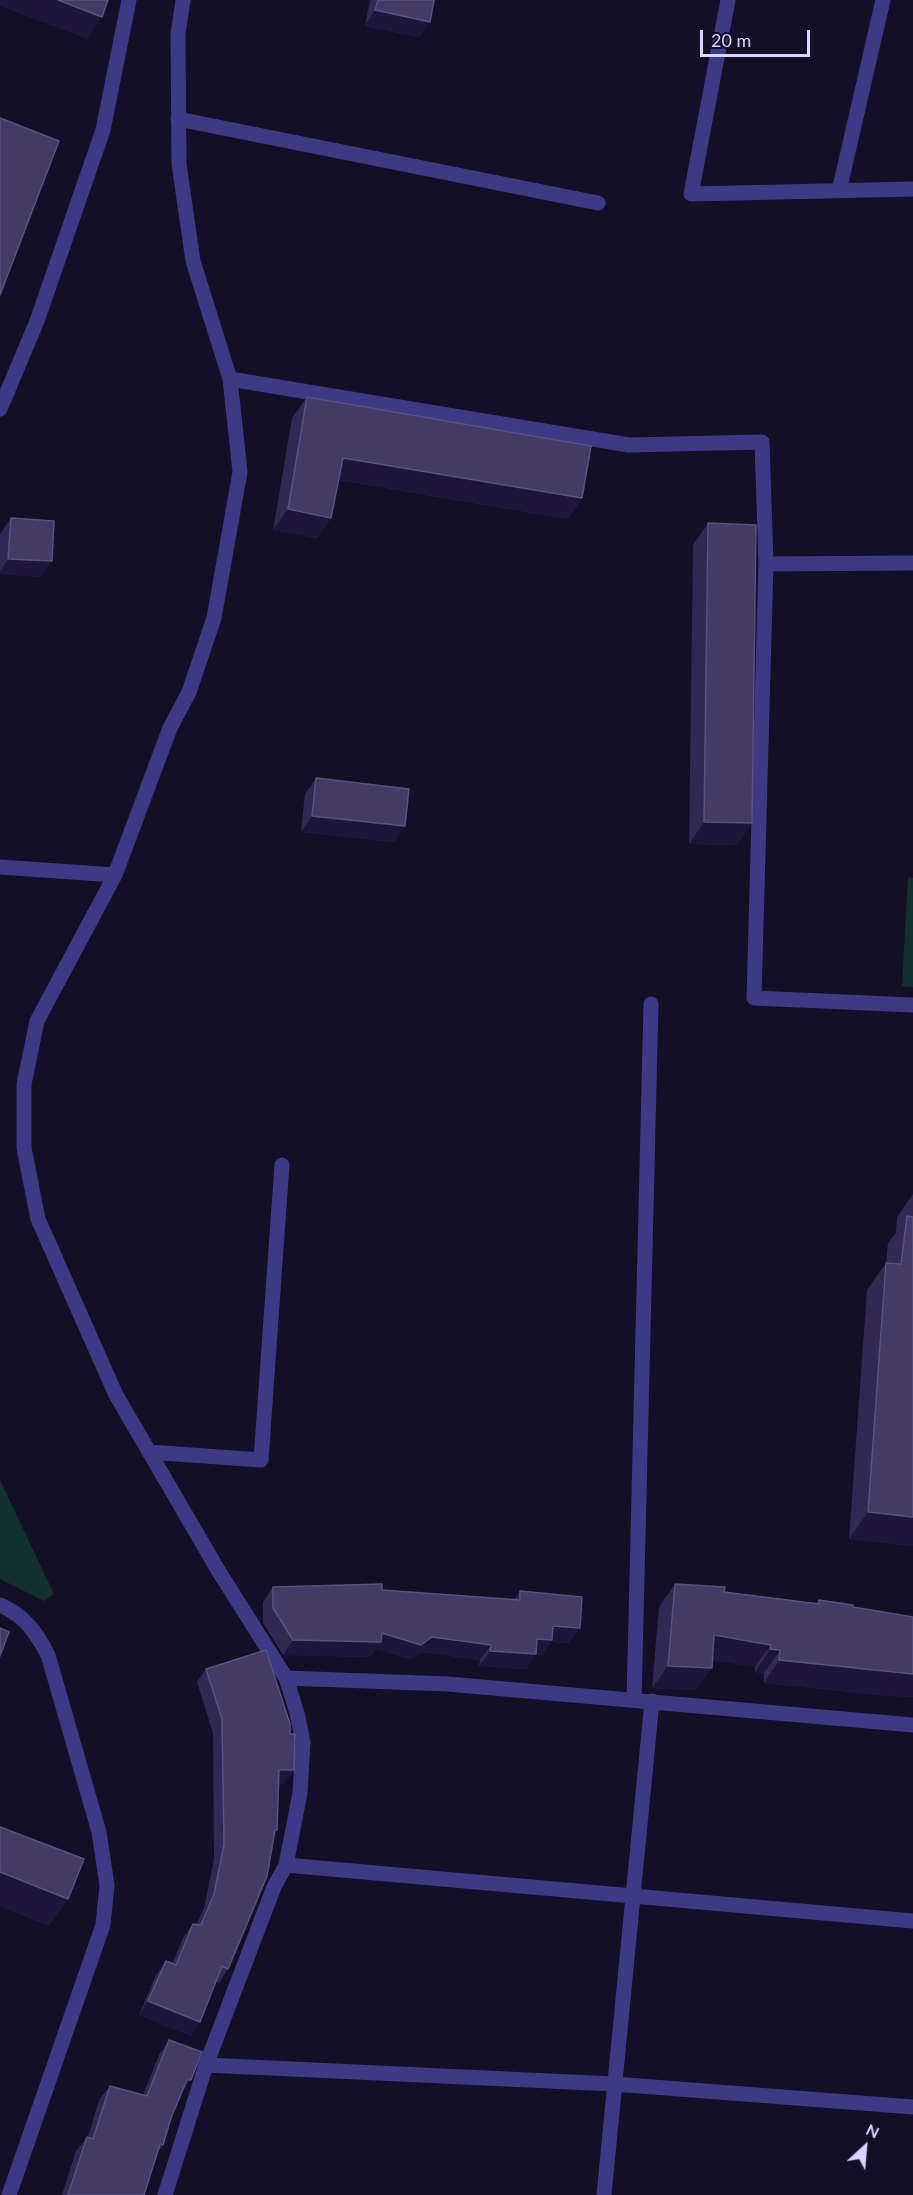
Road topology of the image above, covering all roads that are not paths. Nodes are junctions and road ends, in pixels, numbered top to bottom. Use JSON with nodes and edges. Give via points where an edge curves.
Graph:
{"nodes":[{"id":1,"x":129,"y":0,"type":"edge"},
{"id":2,"x":183,"y":0,"type":"edge"},
{"id":3,"x":728,"y":0,"type":"edge"},
{"id":4,"x":883,"y":0,"type":"edge"},
{"id":5,"x":178,"y":119,"type":"junction"},
{"id":6,"x":913,"y":189,"type":"edge"},
{"id":7,"x":839,"y":190,"type":"junction"},
{"id":8,"x":598,"y":203,"type":"dead end"},
{"id":9,"x":230,"y":380,"type":"junction"},
{"id":10,"x":0,"y":409,"type":"edge"},
{"id":11,"x":913,"y":563,"type":"edge"},
{"id":12,"x":766,"y":564,"type":"junction"},
{"id":13,"x":0,"y":867,"type":"edge"},
{"id":14,"x":115,"y":875,"type":"junction"},
{"id":15,"x":651,"y":1004,"type":"dead end"},
{"id":16,"x":913,"y":1005,"type":"edge"},
{"id":17,"x":282,"y":1165,"type":"dead end"},
{"id":18,"x":149,"y":1452,"type":"junction"},
{"id":19,"x":0,"y":1605,"type":"edge"},
{"id":20,"x":286,"y":1678,"type":"junction"},
{"id":21,"x":634,"y":1700,"type":"junction"},
{"id":22,"x":652,"y":1701,"type":"junction"},
{"id":23,"x":913,"y":1725,"type":"edge"},
{"id":24,"x":286,"y":1865,"type":"junction"},
{"id":25,"x":632,"y":1894,"type":"junction"},
{"id":26,"x":913,"y":1920,"type":"edge"},
{"id":27,"x":206,"y":2065,"type":"junction"},
{"id":28,"x":614,"y":2084,"type":"junction"},
{"id":29,"x":913,"y":2108,"type":"edge"},
{"id":30,"x":9,"y":2195,"type":"edge"},
{"id":31,"x":165,"y":2195,"type":"edge"},
{"id":32,"x":604,"y":2195,"type":"edge"}],
"edges":[{"from":1,"to":10,"type":"street","via":[[103,130],[37,321]]},
{"from":2,"to":5,"type":"street","via":[[178,34]]},
{"from":3,"to":7,"type":"street","via":[[691,194]]},
{"from":4,"to":7,"type":"street"},
{"from":5,"to":8,"type":"street"},
{"from":5,"to":9,"type":"street","via":[[179,164],[193,261]]},
{"from":6,"to":7,"type":"street"},
{"from":9,"to":12,"type":"street","via":[[629,445],[762,442]]},
{"from":9,"to":14,"type":"street","via":[[240,472],[214,618],[189,692],[170,728]]},
{"from":11,"to":12,"type":"street"},
{"from":12,"to":16,"type":"street","via":[[754,998]]},
{"from":13,"to":14,"type":"street"},
{"from":14,"to":18,"type":"street","via":[[37,1021],[24,1084],[24,1149],[38,1219],[116,1395]]},
{"from":15,"to":21,"type":"street"},
{"from":17,"to":18,"type":"street","via":[[261,1460]]},
{"from":18,"to":20,"type":"street"},
{"from":19,"to":30,"type":"street","via":[[13,1610],[34,1630],[48,1655],[99,1832],[107,1885],[103,1925]]},
{"from":20,"to":21,"type":"street","via":[[448,1684]]},
{"from":20,"to":24,"type":"street","via":[[303,1742],[300,1793]]},
{"from":21,"to":22,"type":"street"},
{"from":22,"to":23,"type":"street"},
{"from":22,"to":25,"type":"street"},
{"from":24,"to":25,"type":"street"},
{"from":24,"to":27,"type":"street"},
{"from":25,"to":26,"type":"street"},
{"from":25,"to":28,"type":"street"},
{"from":27,"to":28,"type":"street"},
{"from":27,"to":31,"type":"street"},
{"from":28,"to":29,"type":"street"},
{"from":28,"to":32,"type":"street"}]}
